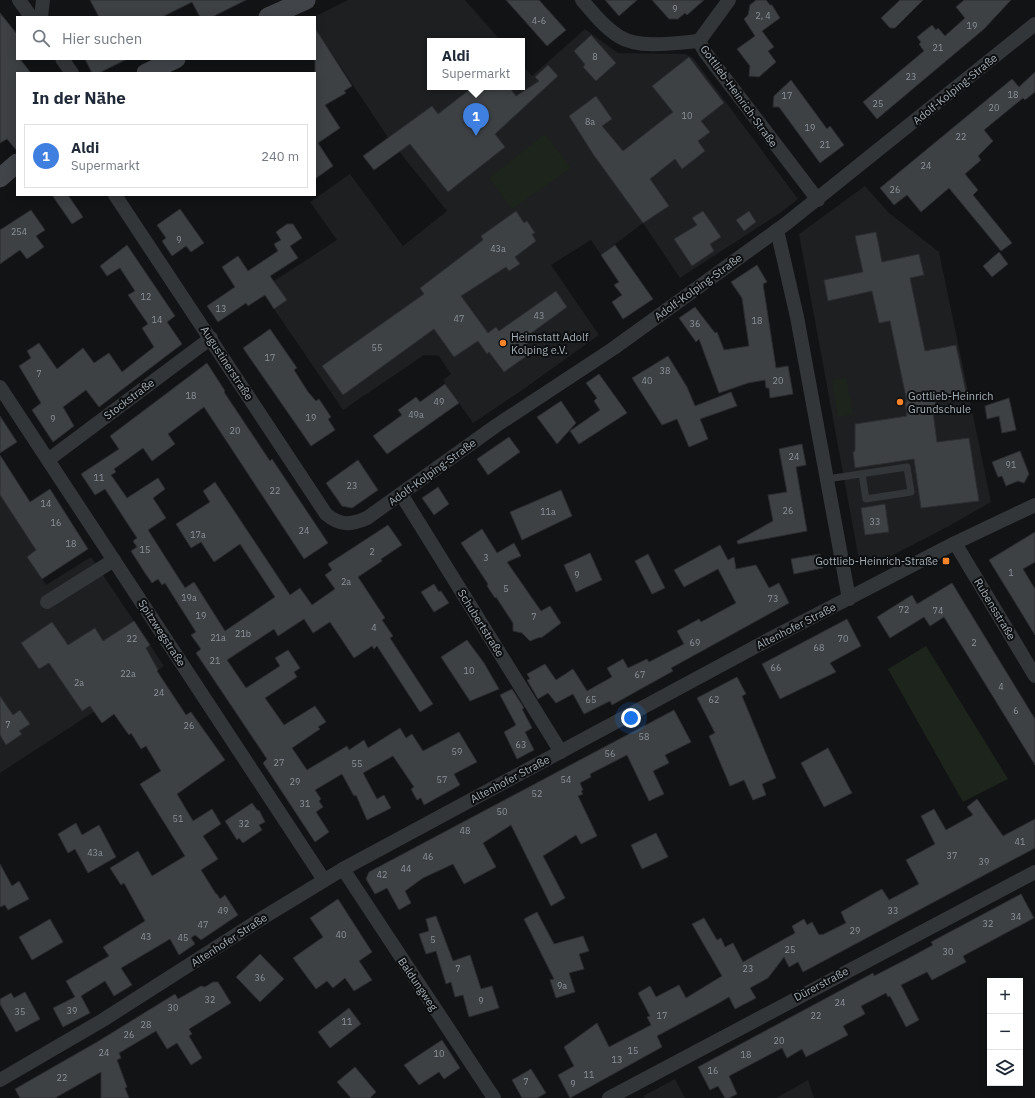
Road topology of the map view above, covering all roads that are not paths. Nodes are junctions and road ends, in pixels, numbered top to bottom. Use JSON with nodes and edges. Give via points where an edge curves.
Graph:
{"nodes":[{"id":1,"x":19,"y":0,"type":"edge"},
{"id":2,"x":43,"y":0,"type":"edge"},
{"id":3,"x":306,"y":0,"type":"edge"},
{"id":4,"x":582,"y":0,"type":"edge"},
{"id":5,"x":728,"y":0,"type":"edge"},
{"id":6,"x":30,"y":16,"type":"edge"},
{"id":7,"x":40,"y":16,"type":"edge"},
{"id":8,"x":270,"y":16,"type":"edge"},
{"id":9,"x":1035,"y":24,"type":"edge"},
{"id":10,"x":699,"y":41,"type":"junction"},
{"id":11,"x":63,"y":60,"type":"edge"},
{"id":12,"x":168,"y":66,"type":"edge"},
{"id":13,"x":71,"y":72,"type":"edge"},
{"id":14,"x":149,"y":72,"type":"edge"},
{"id":15,"x":16,"y":164,"type":"edge"},
{"id":16,"x":0,"y":178,"type":"edge"},
{"id":17,"x":116,"y":196,"type":"edge"},
{"id":18,"x":818,"y":200,"type":"junction"},
{"id":19,"x":777,"y":230,"type":"junction"},
{"id":20,"x":211,"y":338,"type":"junction"},
{"id":21,"x":0,"y":386,"type":"edge"},
{"id":22,"x":48,"y":460,"type":"junction"},
{"id":23,"x":862,"y":474,"type":"junction"},
{"id":24,"x":827,"y":479,"type":"junction"},
{"id":25,"x":401,"y":494,"type":"junction"},
{"id":26,"x":1035,"y":505,"type":"edge"},
{"id":27,"x":344,"y":524,"type":"joint"},
{"id":28,"x":955,"y":543,"type":"junction"},
{"id":29,"x":114,"y":560,"type":"junction"},
{"id":30,"x":849,"y":599,"type":"junction"},
{"id":31,"x":47,"y":602,"type":"dead end"},
{"id":32,"x":1035,"y":676,"type":"edge"},
{"id":33,"x":561,"y":752,"type":"junction"},
{"id":34,"x":343,"y":869,"type":"junction"},
{"id":35,"x":1035,"y":872,"type":"edge"},
{"id":36,"x":324,"y":880,"type":"junction"},
{"id":37,"x":0,"y":1080,"type":"edge"},
{"id":38,"x":494,"y":1098,"type":"edge"},
{"id":39,"x":609,"y":1098,"type":"edge"}],
"edges":[{"from":1,"to":6,"type":"street"},
{"from":2,"to":7,"type":"street"},
{"from":3,"to":8,"type":"main road"},
{"from":4,"to":10,"type":"street","name":"Gottlieb-Heinrich-Straße","via":[[619,37],[631,42],[647,44]]},
{"from":5,"to":10,"type":"street"},
{"from":9,"to":18,"type":"street","name":"Adolf-Kolping-Straße"},
{"from":10,"to":18,"type":"street","name":"Gottlieb-Heinrich-Straße","via":[[704,52]]},
{"from":11,"to":13,"type":"street"},
{"from":12,"to":14,"type":"main road"},
{"from":15,"to":16,"type":"main road"},
{"from":17,"to":20,"type":"street","name":"Augustinerstraße"},
{"from":18,"to":19,"type":"street","name":"Adolf-Kolping-Straße"},
{"from":19,"to":24,"type":"street","via":[[797,317]]},
{"from":19,"to":25,"type":"street","name":"Adolf-Kolping-Straße","via":[[614,348],[497,425]]},
{"from":20,"to":22,"type":"street","name":"Stockstraße"},
{"from":20,"to":27,"type":"street","name":"Augustinerstraße","via":[[326,514]]},
{"from":21,"to":22,"type":"street","name":"Spitzwegstraße"},
{"from":22,"to":29,"type":"street","name":"Spitzwegstraße"},
{"from":23,"to":23,"type":"lane","via":[[907,467],[911,492],[866,499]]},
{"from":23,"to":24,"type":"lane"},
{"from":24,"to":30,"type":"street"},
{"from":25,"to":27,"type":"street","name":"Adolf-Kolping-Straße","via":[[367,518],[356,523]]},
{"from":25,"to":33,"type":"street","name":"Schubertstraße"},
{"from":26,"to":28,"type":"street","name":"Altenhofer Straße"},
{"from":28,"to":30,"type":"street","name":"Altenhofer Straße"},
{"from":28,"to":32,"type":"street","name":"Rubensstraße"},
{"from":29,"to":31,"type":"street"},
{"from":29,"to":36,"type":"street","name":"Spitzwegstraße"},
{"from":30,"to":33,"type":"street","name":"Altenhofer Straße"},
{"from":33,"to":34,"type":"street","name":"Altenhofer Straße"},
{"from":34,"to":36,"type":"street","name":"Altenhofer Straße"},
{"from":34,"to":38,"type":"street","name":"Baldungweg"},
{"from":35,"to":39,"type":"street","name":"Dürerstraße"},
{"from":36,"to":37,"type":"street","name":"Altenhofer Straße","via":[[103,1020]]}]}
